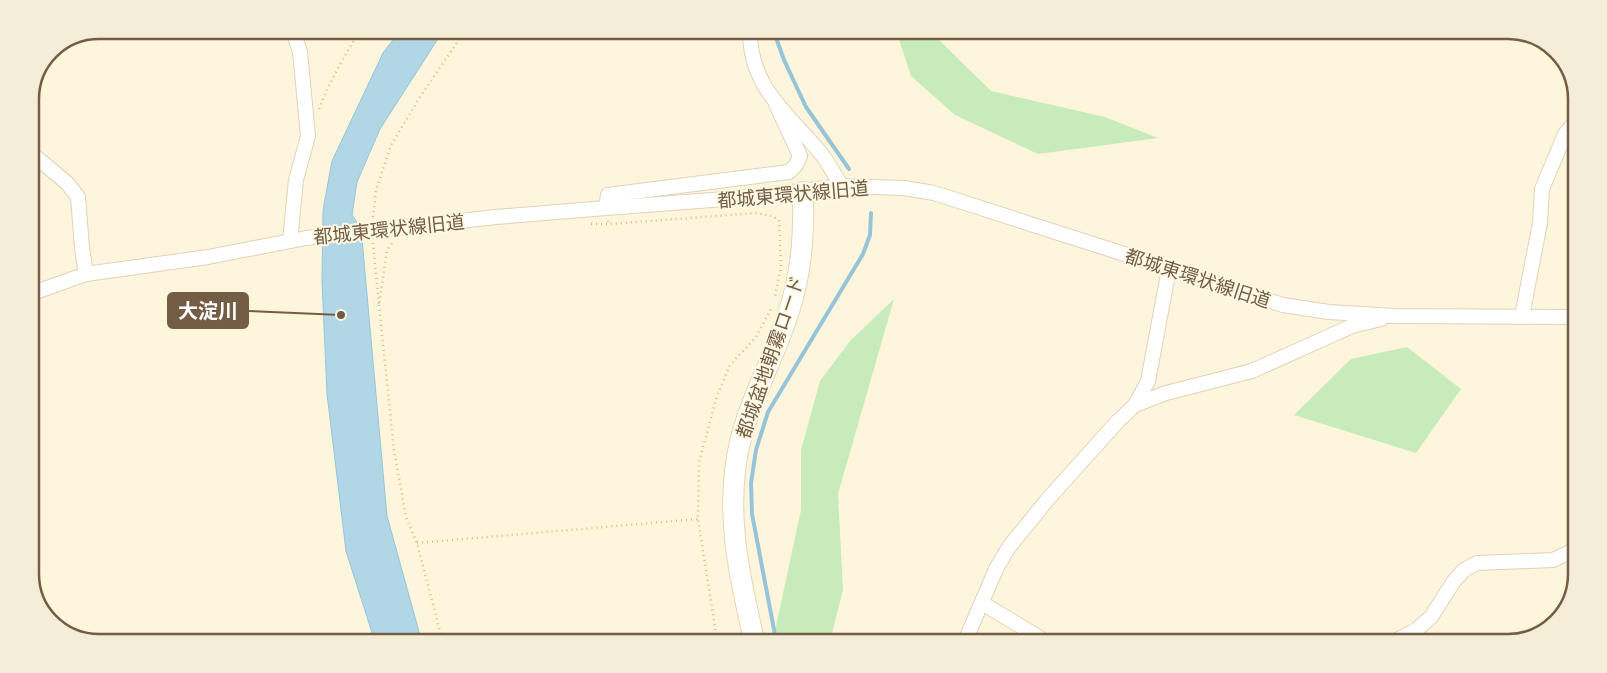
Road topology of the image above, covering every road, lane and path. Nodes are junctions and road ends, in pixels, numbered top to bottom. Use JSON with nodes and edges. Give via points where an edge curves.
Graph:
{"nodes":[{"id":1,"x":296,"y":39,"type":"edge"},
{"id":2,"x":355,"y":39,"type":"edge"},
{"id":3,"x":460,"y":39,"type":"edge"},
{"id":4,"x":751,"y":39,"type":"edge"},
{"id":5,"x":776,"y":104,"type":"junction"},
{"id":6,"x":318,"y":110,"type":"dead end"},
{"id":7,"x":1568,"y":130,"type":"edge"},
{"id":8,"x":39,"y":160,"type":"edge"},
{"id":9,"x":842,"y":186,"type":"junction"},
{"id":10,"x":803,"y":192,"type":"junction"},
{"id":11,"x":606,"y":208,"type":"junction"},
{"id":12,"x":370,"y":231,"type":"junction"},
{"id":13,"x":397,"y":240,"type":"dead end"},
{"id":14,"x":290,"y":241,"type":"junction"},
{"id":15,"x":1169,"y":269,"type":"junction"},
{"id":16,"x":86,"y":274,"type":"junction"},
{"id":17,"x":39,"y":291,"type":"edge"},
{"id":18,"x":774,"y":299,"type":"dead end"},
{"id":19,"x":379,"y":305,"type":"junction"},
{"id":20,"x":772,"y":307,"type":"dead end"},
{"id":21,"x":1394,"y":316,"type":"junction"},
{"id":22,"x":1522,"y":316,"type":"junction"},
{"id":23,"x":1568,"y":317,"type":"edge"},
{"id":24,"x":1135,"y":405,"type":"junction"},
{"id":25,"x":698,"y":519,"type":"junction"},
{"id":26,"x":417,"y":544,"type":"junction"},
{"id":27,"x":1568,"y":553,"type":"edge"},
{"id":28,"x":982,"y":603,"type":"junction"},
{"id":29,"x":441,"y":634,"type":"edge"},
{"id":30,"x":716,"y":634,"type":"edge"},
{"id":31,"x":753,"y":634,"type":"edge"},
{"id":32,"x":968,"y":634,"type":"edge"},
{"id":33,"x":1033,"y":634,"type":"edge"},
{"id":34,"x":1408,"y":634,"type":"edge"}],
"edges":[{"from":1,"to":14,"type":"street","via":[[300,52],[308,136],[296,180]]},
{"from":2,"to":6,"type":"path"},
{"from":3,"to":12,"type":"path","via":[[391,145],[376,190]]},
{"from":4,"to":5,"type":"street","via":[[752,58]]},
{"from":5,"to":9,"type":"street","via":[[820,152]]},
{"from":5,"to":11,"type":"street","via":[[800,156],[789,172],[608,195]]},
{"from":7,"to":22,"type":"street","via":[[1542,189],[1540,223]]},
{"from":8,"to":16,"type":"street","via":[[78,197]]},
{"from":9,"to":10,"type":"street","name":"都城東環状線旧道"},
{"from":9,"to":15,"type":"street","name":"都城東環状線旧道","via":[[904,188],[934,193]]},
{"from":10,"to":11,"type":"street","name":"都城東環状線旧道"},
{"from":10,"to":31,"type":"street","name":"都城盆地朝霧ロード","via":[[804,233],[800,273],[789,312],[750,409],[740,443],[734,494],[735,546]]},
{"from":11,"to":12,"type":"street","name":"都城東環状線旧道"},
{"from":11,"to":18,"type":"path","via":[[608,224],[756,213],[772,216],[779,220],[781,267]]},
{"from":12,"to":14,"type":"street","name":"都城東環状線旧道"},
{"from":12,"to":19,"type":"path"},
{"from":13,"to":19,"type":"path","via":[[387,250]]},
{"from":14,"to":16,"type":"street","name":"都城東環状線旧道","via":[[208,257]]},
{"from":15,"to":21,"type":"street","name":"都城東環状線旧道","via":[[1283,305]]},
{"from":15,"to":24,"type":"street","via":[[1148,381]]},
{"from":16,"to":17,"type":"street","name":"都城東環状線旧道"},
{"from":19,"to":26,"type":"path","via":[[394,450],[406,517]]},
{"from":20,"to":25,"type":"path","via":[[756,337],[730,365],[717,396],[699,462]]},
{"from":21,"to":22,"type":"street","name":"都城東環状線旧道"},
{"from":21,"to":24,"type":"street","via":[[1352,326],[1252,372],[1166,393]]},
{"from":22,"to":23,"type":"street","name":"都城東環状線旧道"},
{"from":24,"to":28,"type":"street","via":[[1048,499],[1009,547]]},
{"from":25,"to":26,"type":"path"},
{"from":25,"to":30,"type":"path"},
{"from":26,"to":29,"type":"path"},
{"from":27,"to":34,"type":"street","via":[[1553,560],[1478,563],[1464,570],[1431,617]]},
{"from":28,"to":32,"type":"street"},
{"from":28,"to":33,"type":"street"}]}
